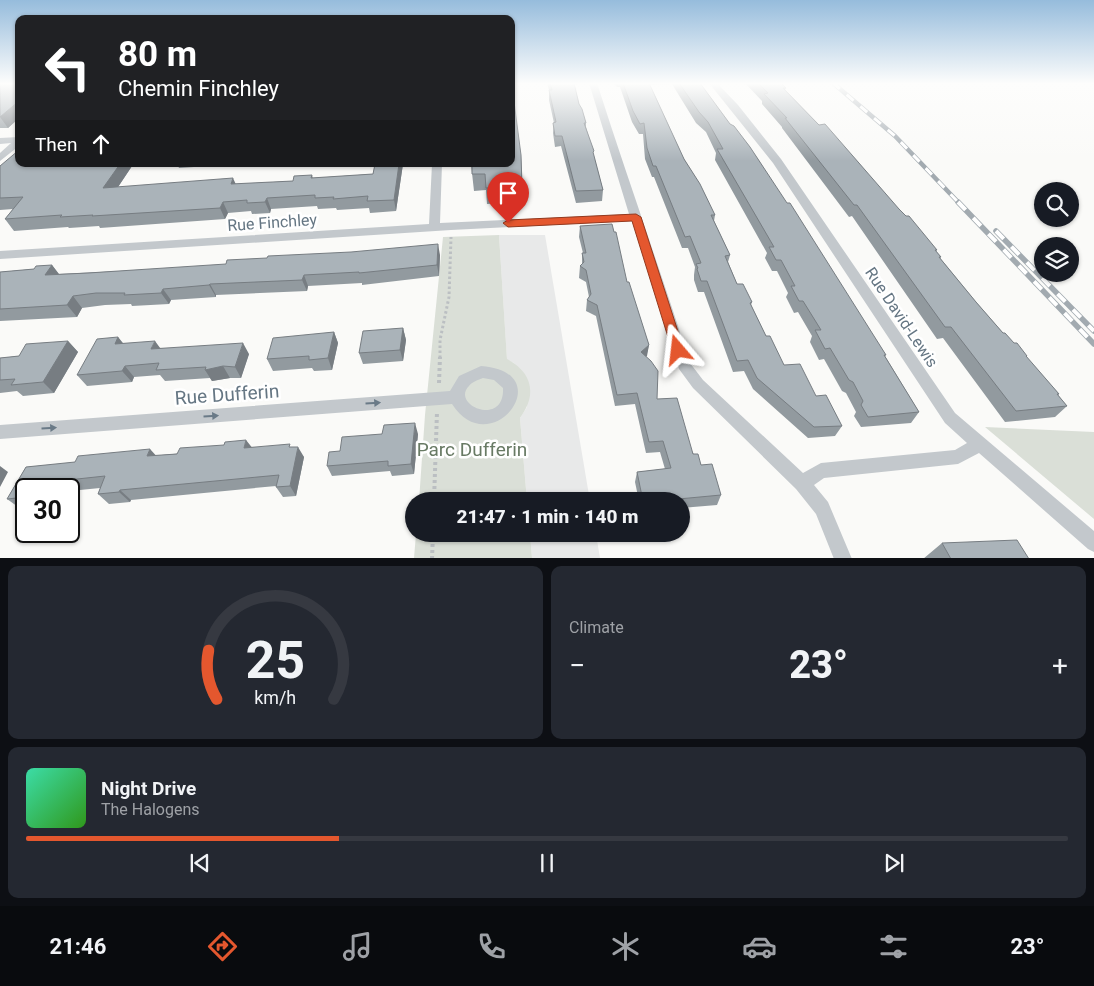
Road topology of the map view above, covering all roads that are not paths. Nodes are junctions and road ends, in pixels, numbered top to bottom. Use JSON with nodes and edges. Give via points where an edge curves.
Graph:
{"nodes":[{"id":1,"x":601,"y":109,"type":"edge"},
{"id":2,"x":737,"y":109,"type":"edge"},
{"id":3,"x":15,"y":140,"type":"edge"},
{"id":4,"x":0,"y":141,"type":"edge"},
{"id":5,"x":15,"y":144,"type":"edge"},
{"id":6,"x":0,"y":158,"type":"edge"},
{"id":7,"x":437,"y":167,"type":"edge"},
{"id":8,"x":636,"y":217,"type":"junction"},
{"id":9,"x":434,"y":228,"type":"junction"},
{"id":10,"x":0,"y":255,"type":"edge"},
{"id":11,"x":457,"y":397,"type":"dead end"},
{"id":12,"x":0,"y":432,"type":"edge"},
{"id":13,"x":979,"y":444,"type":"junction"},
{"id":14,"x":802,"y":483,"type":"junction"},
{"id":15,"x":1094,"y":543,"type":"edge"},
{"id":16,"x":843,"y":558,"type":"edge"}],
"edges":[{"from":1,"to":8,"type":"street"},
{"from":2,"to":13,"type":"street","name":"Rue David-Lewis","via":[[777,160],[950,418]]},
{"from":3,"to":4,"type":"street"},
{"from":5,"to":6,"type":"street"},
{"from":7,"to":9,"type":"street"},
{"from":8,"to":9,"type":"street","name":"Rue Finchley"},
{"from":8,"to":14,"type":"street","via":[[684,366],[698,384]]},
{"from":9,"to":10,"type":"street","name":"Rue Finchley"},
{"from":12,"to":11,"type":"street","name":"Rue Dufferin","one_way":true},
{"from":13,"to":14,"type":"street","via":[[958,457],[821,471]]},
{"from":13,"to":15,"type":"street","name":"Rue David-Lewis"},
{"from":14,"to":16,"type":"street","via":[[822,508]]}]}
